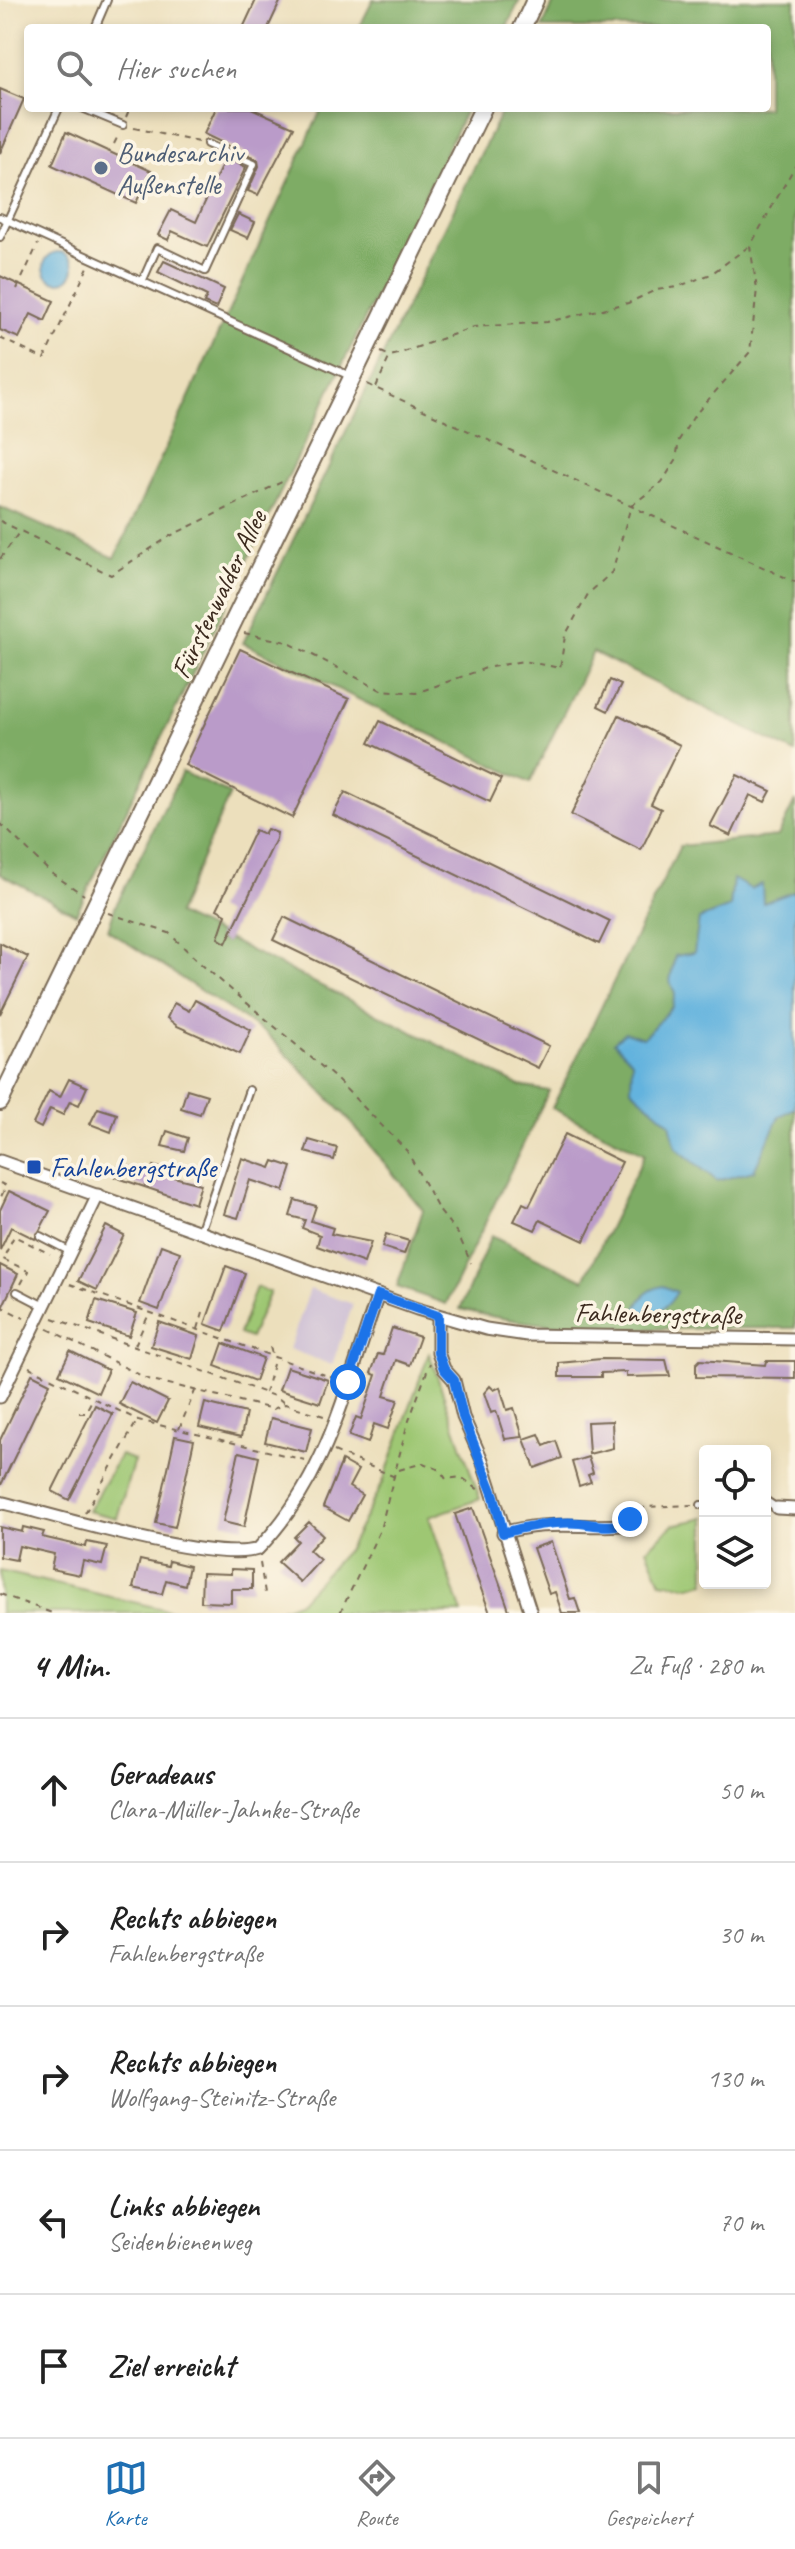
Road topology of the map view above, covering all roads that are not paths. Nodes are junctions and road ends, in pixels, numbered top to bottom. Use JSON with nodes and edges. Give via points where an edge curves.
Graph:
{"nodes":[{"id":1,"x":107,"y":0,"type":"edge"},
{"id":2,"x":535,"y":0,"type":"edge"},
{"id":3,"x":97,"y":24,"type":"edge"},
{"id":4,"x":524,"y":24,"type":"edge"},
{"id":5,"x":57,"y":112,"type":"edge"},
{"id":6,"x":92,"y":112,"type":"edge"},
{"id":7,"x":481,"y":112,"type":"edge"},
{"id":8,"x":123,"y":125,"type":"road end"},
{"id":9,"x":207,"y":144,"type":"road end"},
{"id":10,"x":0,"y":217,"type":"edge"},
{"id":11,"x":8,"y":220,"type":"junction"},
{"id":12,"x":0,"y":237,"type":"edge"},
{"id":13,"x":142,"y":282,"type":"junction"},
{"id":14,"x":351,"y":376,"type":"junction"},
{"id":15,"x":249,"y":1090,"type":"dead end"},
{"id":16,"x":0,"y":1102,"type":"edge"},
{"id":17,"x":0,"y":1161,"type":"edge"},
{"id":18,"x":98,"y":1195,"type":"junction"},
{"id":19,"x":200,"y":1232,"type":"junction"},
{"id":20,"x":40,"y":1236,"type":"dead end"},
{"id":21,"x":71,"y":1252,"type":"junction"},
{"id":22,"x":17,"y":1292,"type":"road end"},
{"id":23,"x":378,"y":1295,"type":"junction"},
{"id":24,"x":40,"y":1314,"type":"junction"},
{"id":25,"x":438,"y":1316,"type":"junction"},
{"id":26,"x":795,"y":1339,"type":"edge"},
{"id":27,"x":0,"y":1397,"type":"edge"},
{"id":28,"x":0,"y":1502,"type":"edge"},
{"id":29,"x":771,"y":1504,"type":"edge"},
{"id":30,"x":777,"y":1508,"type":"joint"},
{"id":31,"x":795,"y":1509,"type":"edge"},
{"id":32,"x":622,"y":1525,"type":"road end"},
{"id":33,"x":503,"y":1533,"type":"junction"},
{"id":34,"x":531,"y":1613,"type":"edge"}],
"edges":[{"from":1,"to":3,"type":"lane"},
{"from":2,"to":4,"type":"main road"},
{"from":5,"to":11,"type":"lane"},
{"from":6,"to":8,"type":"lane"},
{"from":7,"to":14,"type":"main road","name":"Fürstenwalder Allee"},
{"from":9,"to":13,"type":"lane","via":[[254,164],[205,271],[157,248]]},
{"from":10,"to":11,"type":"lane"},
{"from":11,"to":12,"type":"lane"},
{"from":11,"to":13,"type":"lane"},
{"from":13,"to":14,"type":"lane"},
{"from":14,"to":16,"type":"main road","name":"Fürstenwalder Allee"},
{"from":15,"to":19,"type":"lane"},
{"from":17,"to":18,"type":"street","name":"Fahlenbergstraße"},
{"from":18,"to":19,"type":"street","name":"Fahlenbergstraße"},
{"from":18,"to":21,"type":"street"},
{"from":19,"to":23,"type":"street","name":"Fahlenbergstraße"},
{"from":20,"to":21,"type":"lane"},
{"from":21,"to":24,"type":"street"},
{"from":22,"to":24,"type":"lane"},
{"from":23,"to":25,"type":"street","name":"Fahlenbergstraße"},
{"from":23,"to":28,"type":"street","via":[[319,1466],[298,1504],[256,1550],[199,1550]]},
{"from":24,"to":27,"type":"street"},
{"from":25,"to":26,"type":"street","name":"Fahlenbergstraße","via":[[527,1335]]},
{"from":25,"to":33,"type":"street","via":[[438,1353],[454,1380]]},
{"from":29,"to":30,"type":"lane"},
{"from":30,"to":31,"type":"street"},
{"from":32,"to":33,"type":"street","via":[[579,1523]]},
{"from":33,"to":34,"type":"street"}]}
